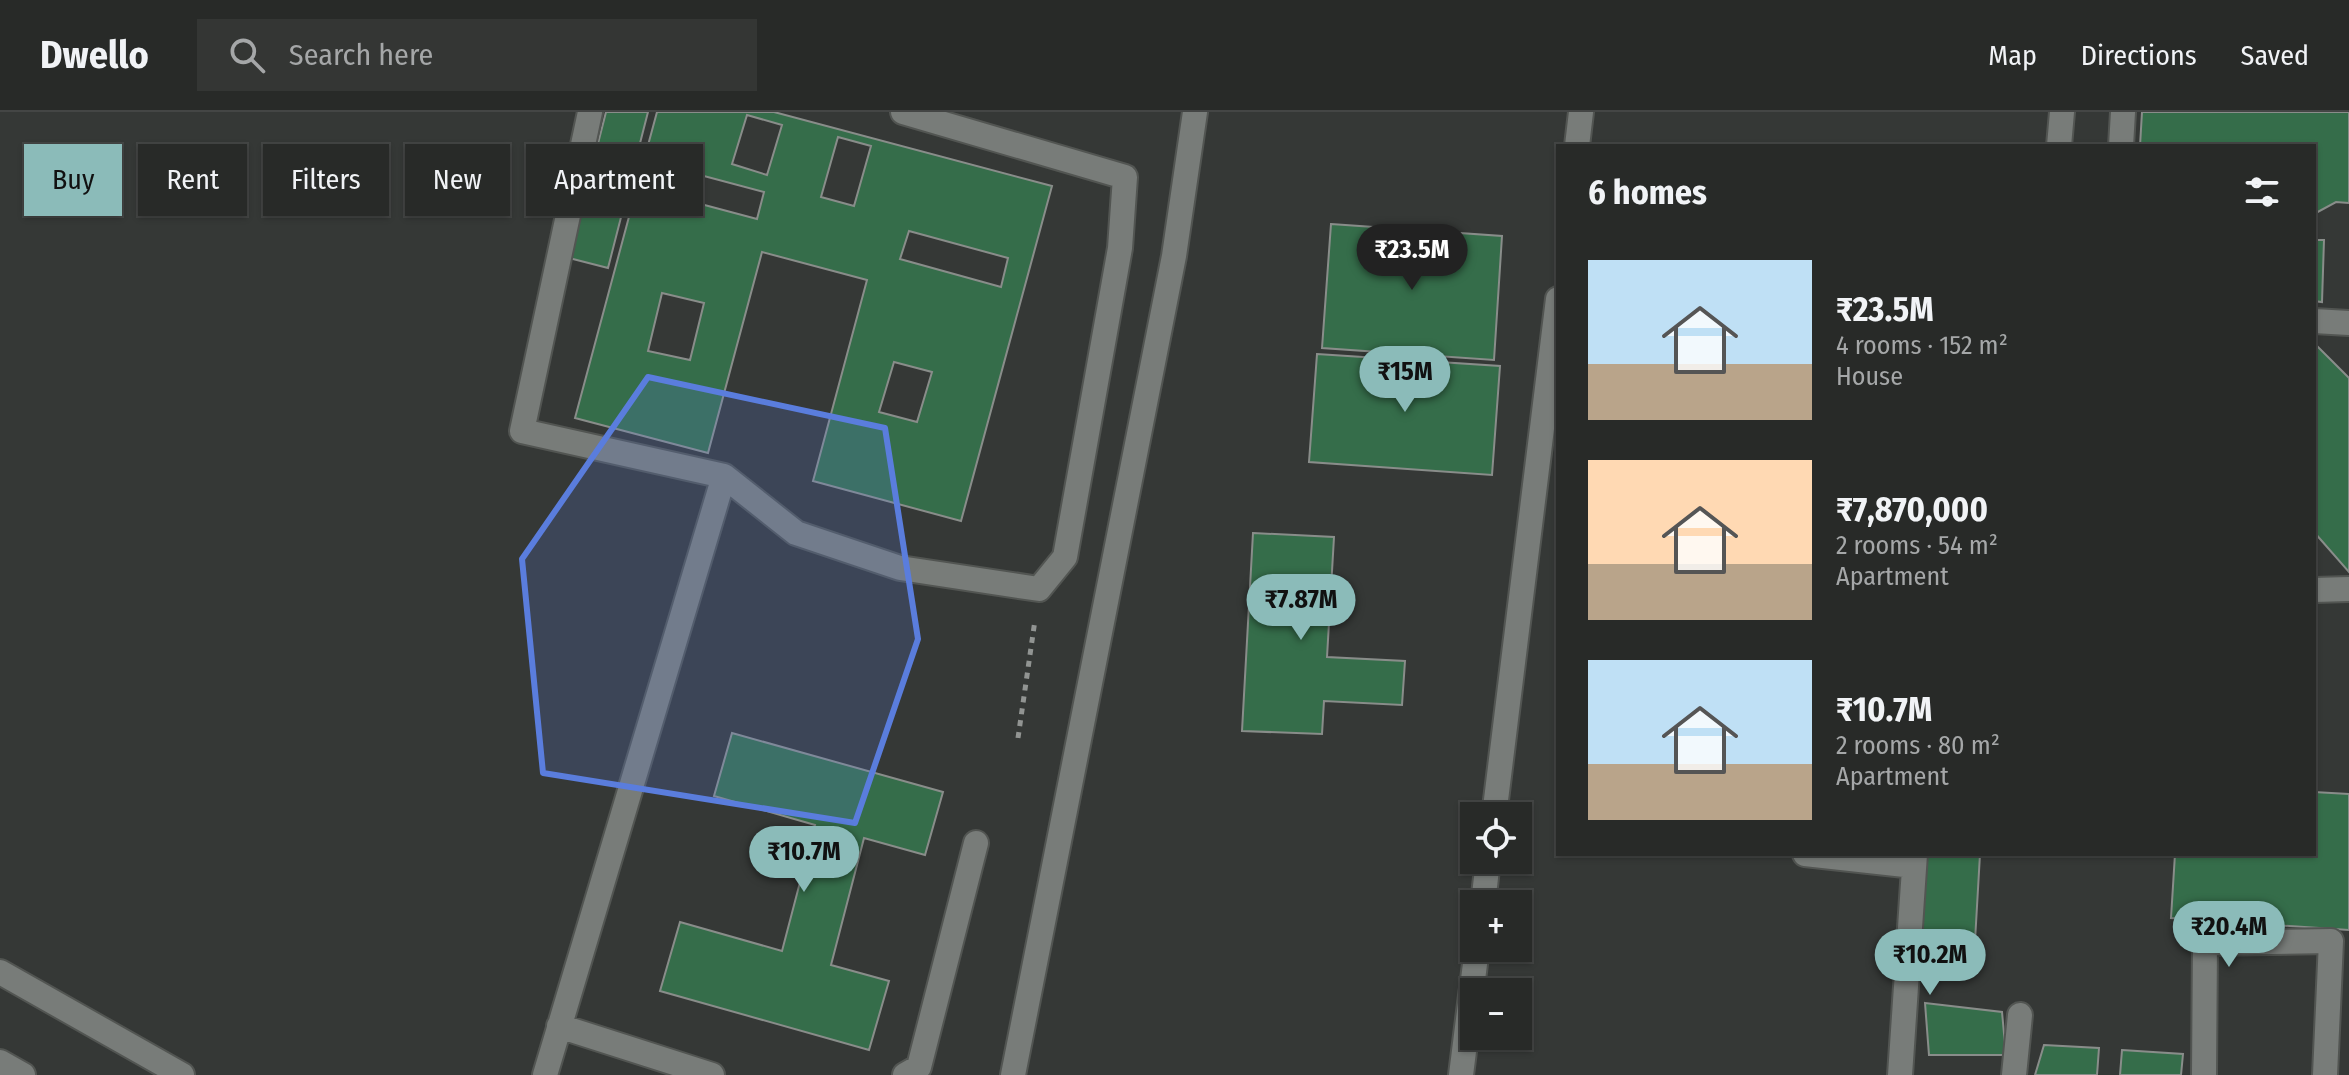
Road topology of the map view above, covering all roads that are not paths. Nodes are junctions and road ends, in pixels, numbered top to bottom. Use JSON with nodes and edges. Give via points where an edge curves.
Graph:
{"nodes":[{"id":1,"x":590,"y":112,"type":"edge"},
{"id":2,"x":903,"y":112,"type":"edge"},
{"id":3,"x":1195,"y":112,"type":"edge"},
{"id":4,"x":1581,"y":112,"type":"edge"},
{"id":5,"x":2062,"y":112,"type":"edge"},
{"id":6,"x":2123,"y":112,"type":"edge"},
{"id":7,"x":1577,"y":144,"type":"edge"},
{"id":8,"x":2059,"y":144,"type":"edge"},
{"id":9,"x":2121,"y":144,"type":"edge"},
{"id":10,"x":1556,"y":315,"type":"edge"},
{"id":11,"x":2316,"y":321,"type":"edge"},
{"id":12,"x":2349,"y":323,"type":"edge"},
{"id":13,"x":724,"y":476,"type":"junction"},
{"id":14,"x":2349,"y":589,"type":"edge"},
{"id":15,"x":2316,"y":590,"type":"edge"},
{"id":16,"x":1496,"y":802,"type":"edge"},
{"id":17,"x":976,"y":843,"type":"dead end"},
{"id":18,"x":1841,"y":856,"type":"edge"},
{"id":19,"x":1914,"y":860,"type":"edge"},
{"id":20,"x":1475,"y":962,"type":"edge"},
{"id":21,"x":0,"y":972,"type":"edge"},
{"id":22,"x":2020,"y":1015,"type":"dead end"},
{"id":23,"x":559,"y":1026,"type":"junction"},
{"id":24,"x":0,"y":1062,"type":"edge"},
{"id":25,"x":23,"y":1075,"type":"edge"},
{"id":26,"x":182,"y":1075,"type":"edge"},
{"id":27,"x":545,"y":1075,"type":"edge"},
{"id":28,"x":712,"y":1075,"type":"edge"},
{"id":29,"x":905,"y":1075,"type":"edge"},
{"id":30,"x":1013,"y":1075,"type":"edge"},
{"id":31,"x":1461,"y":1075,"type":"edge"},
{"id":32,"x":1900,"y":1075,"type":"edge"},
{"id":33,"x":2014,"y":1075,"type":"edge"},
{"id":34,"x":2204,"y":1075,"type":"edge"},
{"id":35,"x":2325,"y":1075,"type":"edge"}],
"edges":[{"from":1,"to":13,"type":"street","via":[[522,431]]},
{"from":2,"to":13,"type":"street","via":[[1125,177],[1120,248],[1065,557],[1039,589],[900,568],[796,533]]},
{"from":3,"to":30,"type":"street","via":[[1174,256]]},
{"from":4,"to":7,"type":"street"},
{"from":5,"to":8,"type":"street"},
{"from":6,"to":9,"type":"street"},
{"from":10,"to":16,"type":"street"},
{"from":11,"to":12,"type":"street"},
{"from":13,"to":23,"type":"street"},
{"from":14,"to":15,"type":"street"},
{"from":17,"to":29,"type":"street","via":[[919,1067]]},
{"from":18,"to":19,"type":"street"},
{"from":19,"to":32,"type":"street"},
{"from":20,"to":31,"type":"street"},
{"from":21,"to":26,"type":"street"},
{"from":22,"to":33,"type":"street"},
{"from":23,"to":27,"type":"street"},
{"from":23,"to":28,"type":"street"},
{"from":24,"to":25,"type":"street"},
{"from":34,"to":35,"type":"street","via":[[2205,943],[2331,941]]}]}
